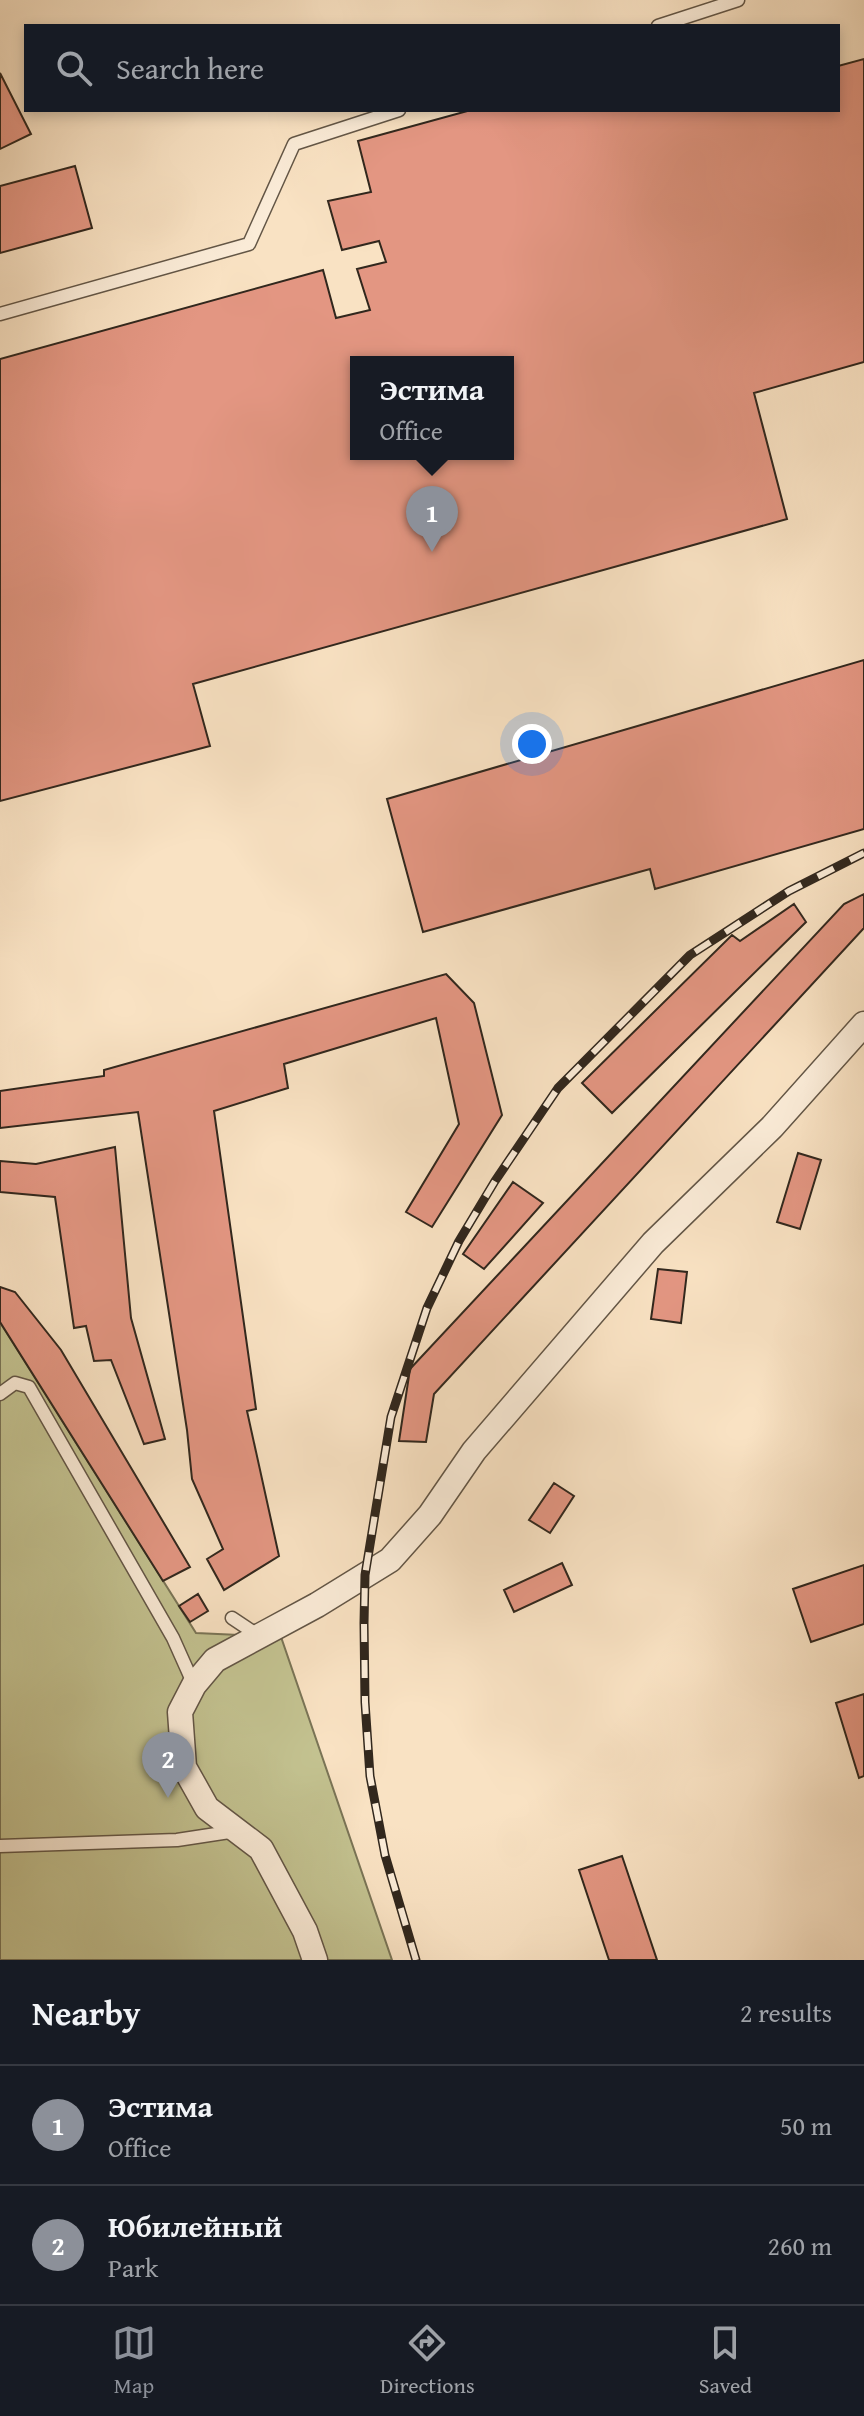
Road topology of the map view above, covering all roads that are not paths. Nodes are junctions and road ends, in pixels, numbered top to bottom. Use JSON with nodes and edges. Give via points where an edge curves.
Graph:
{"nodes":[{"id":1,"x":738,"y":0,"type":"edge"},
{"id":2,"x":664,"y":24,"type":"edge"},
{"id":3,"x":393,"y":112,"type":"edge"},
{"id":4,"x":0,"y":314,"type":"edge"},
{"id":5,"x":864,"y":1024,"type":"edge"},
{"id":6,"x":0,"y":1394,"type":"edge"},
{"id":7,"x":232,"y":1618,"type":"dead end"},
{"id":8,"x":259,"y":1636,"type":"junction"},
{"id":9,"x":194,"y":1685,"type":"junction"},
{"id":10,"x":238,"y":1831,"type":"junction"},
{"id":11,"x":0,"y":1846,"type":"edge"},
{"id":12,"x":315,"y":1960,"type":"edge"}],
"edges":[{"from":1,"to":2,"type":"lane"},
{"from":3,"to":4,"type":"lane","via":[[294,144],[249,244]]},
{"from":5,"to":8,"type":"street","via":[[772,1127],[653,1243],[474,1451],[430,1515],[390,1560]]},
{"from":6,"to":9,"type":"lane","via":[[15,1383],[29,1387],[173,1638]]},
{"from":7,"to":8,"type":"lane"},
{"from":8,"to":9,"type":"street","via":[[215,1660]]},
{"from":9,"to":10,"type":"street","via":[[180,1712],[184,1767],[207,1808]]},
{"from":10,"to":11,"type":"lane","via":[[177,1840]]},
{"from":10,"to":12,"type":"street","via":[[261,1849]]}]}
